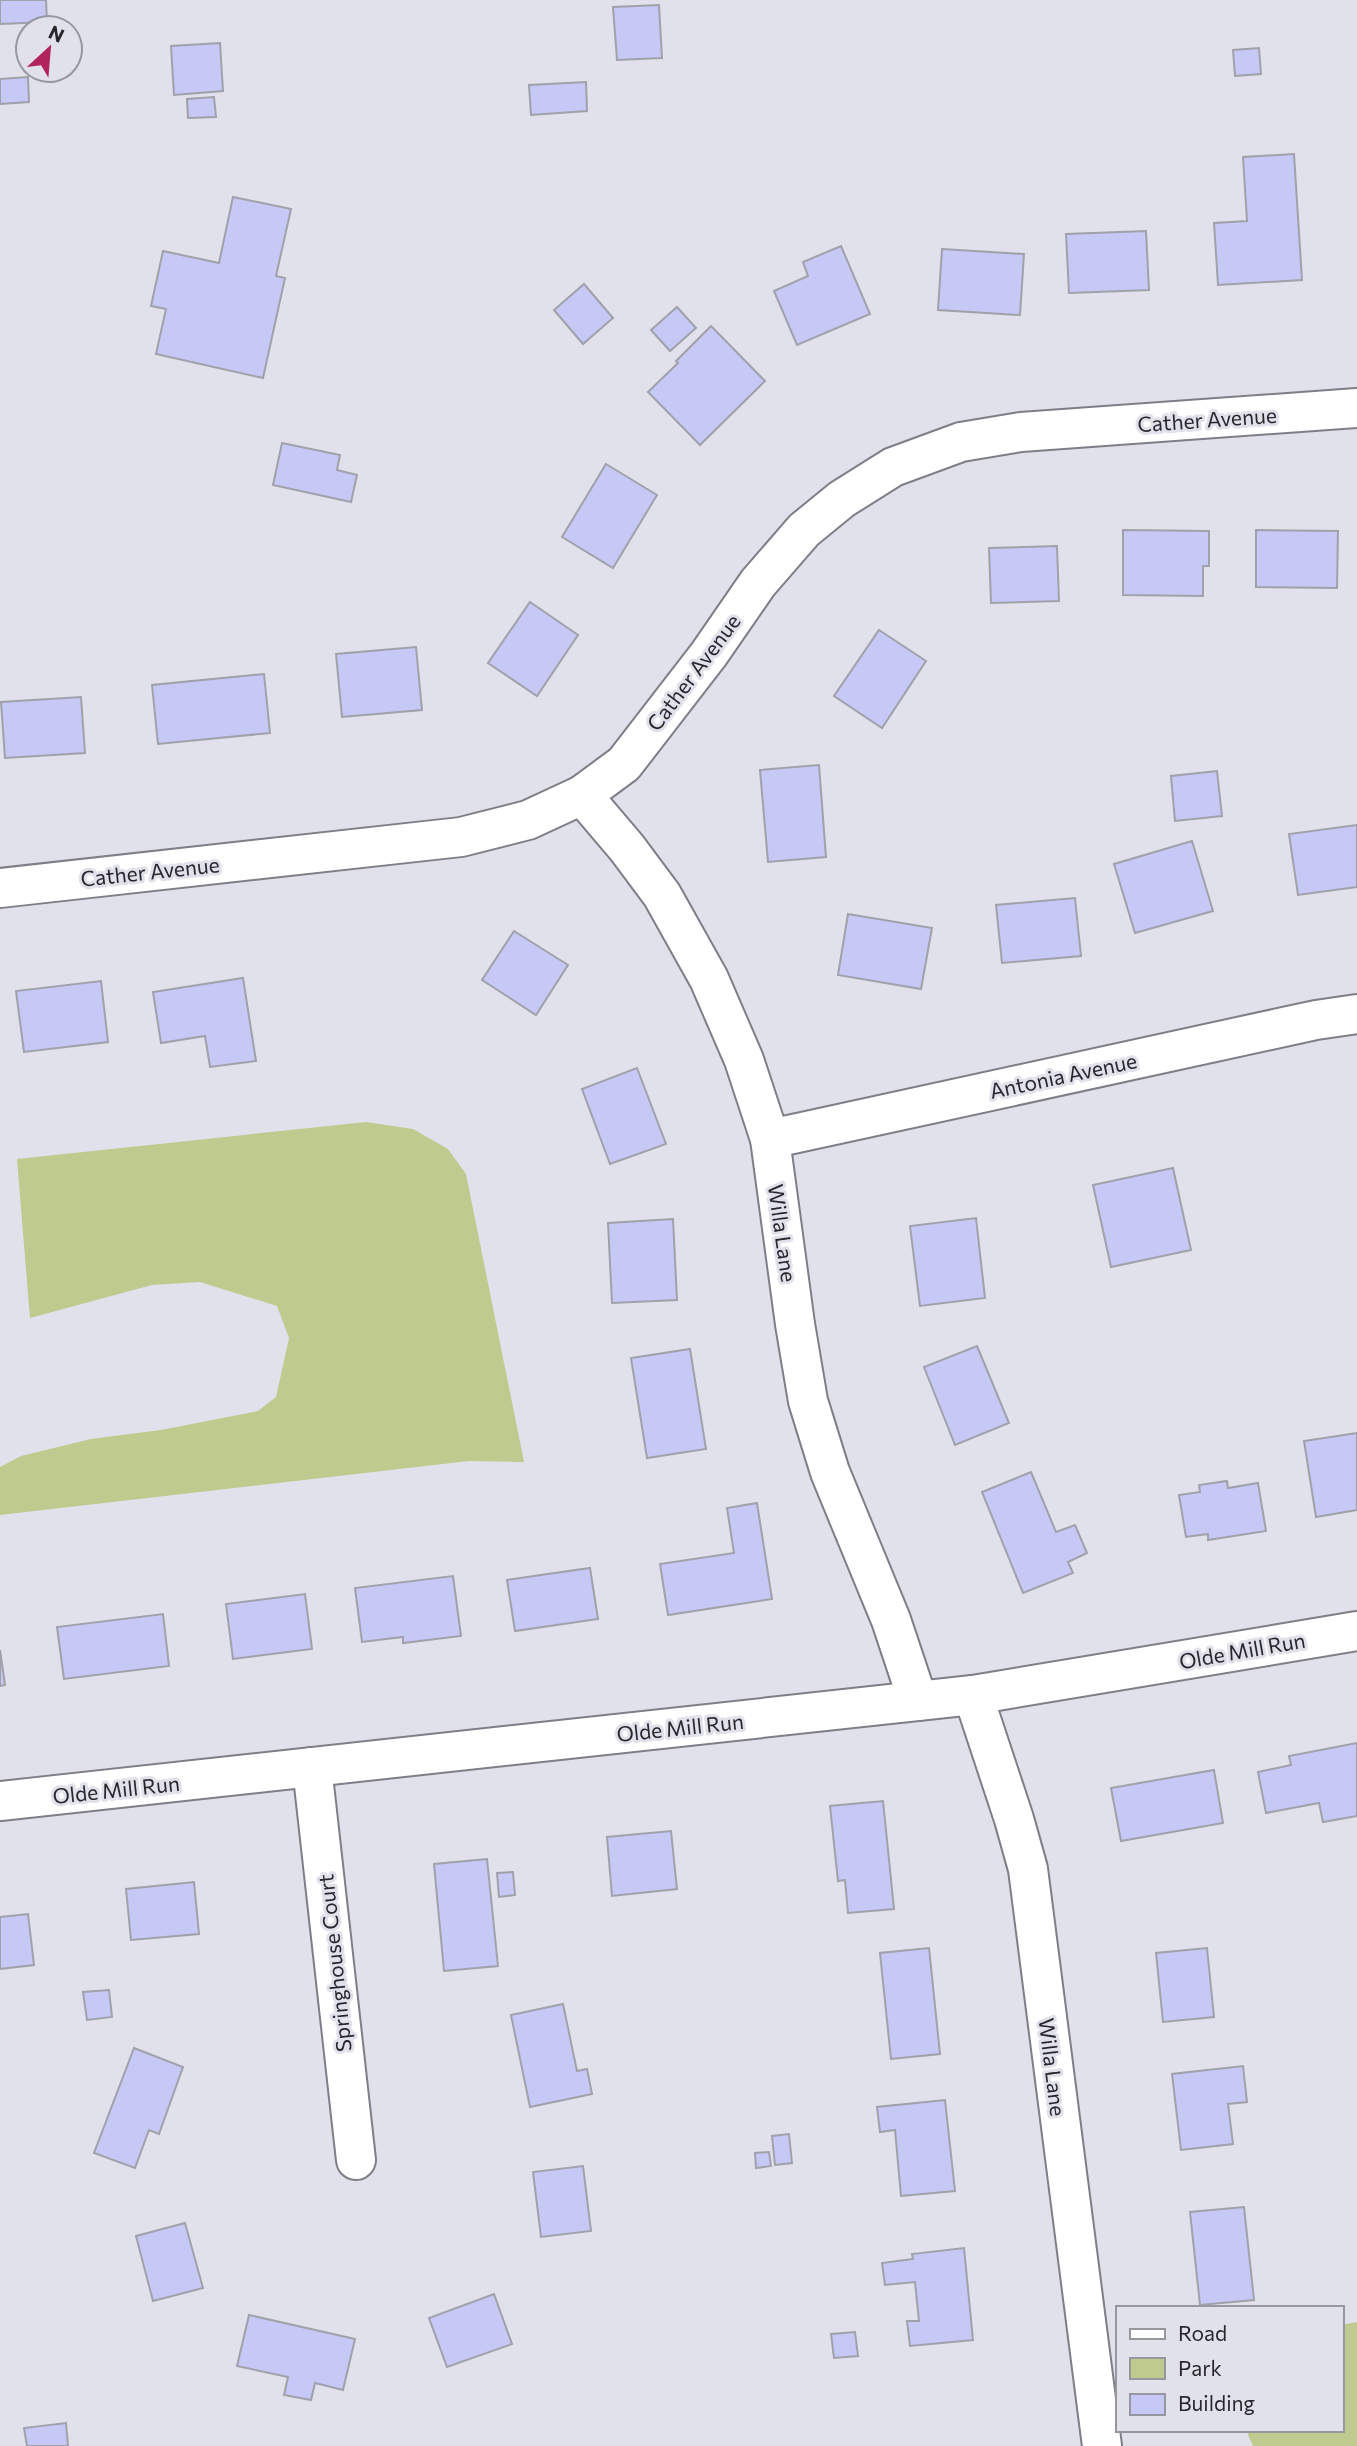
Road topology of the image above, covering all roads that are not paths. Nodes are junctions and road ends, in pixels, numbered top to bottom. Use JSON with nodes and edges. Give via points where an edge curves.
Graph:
{"nodes":[{"id":1,"x":1357,"y":408,"type":"edge"},
{"id":2,"x":582,"y":795,"type":"junction"},
{"id":3,"x":0,"y":888,"type":"edge"},
{"id":4,"x":1357,"y":1014,"type":"edge"},
{"id":5,"x":770,"y":1139,"type":"junction"},
{"id":6,"x":1357,"y":1630,"type":"edge"},
{"id":7,"x":972,"y":1695,"type":"junction"},
{"id":8,"x":918,"y":1701,"type":"junction"},
{"id":9,"x":312,"y":1767,"type":"junction"},
{"id":10,"x":0,"y":1801,"type":"edge"},
{"id":11,"x":356,"y":2160,"type":"dead end"},
{"id":12,"x":1102,"y":2446,"type":"edge"}],
"edges":[{"from":1,"to":2,"type":"street","name":"Cather Avenue","via":[[1021,432],[961,442],[893,467],[804,530],[758,583],[624,764]]},
{"from":2,"to":3,"type":"street","name":"Cather Avenue","via":[[528,820],[461,837]]},
{"from":2,"to":5,"type":"street","name":"Willa Lane","via":[[662,895],[709,979],[744,1059]]},
{"from":4,"to":5,"type":"street","name":"Antonia Avenue"},
{"from":5,"to":8,"type":"street","name":"Willa Lane","via":[[808,1401],[830,1472],[891,1620]]},
{"from":6,"to":7,"type":"street","name":"Olde Mill Run"},
{"from":7,"to":8,"type":"street","name":"Olde Mill Run"},
{"from":7,"to":12,"type":"street","name":"Willa Lane","via":[[1028,1870]]},
{"from":8,"to":9,"type":"street","name":"Olde Mill Run"},
{"from":9,"to":10,"type":"street","name":"Olde Mill Run"},
{"from":9,"to":11,"type":"street","name":"Springhouse Court"}]}
